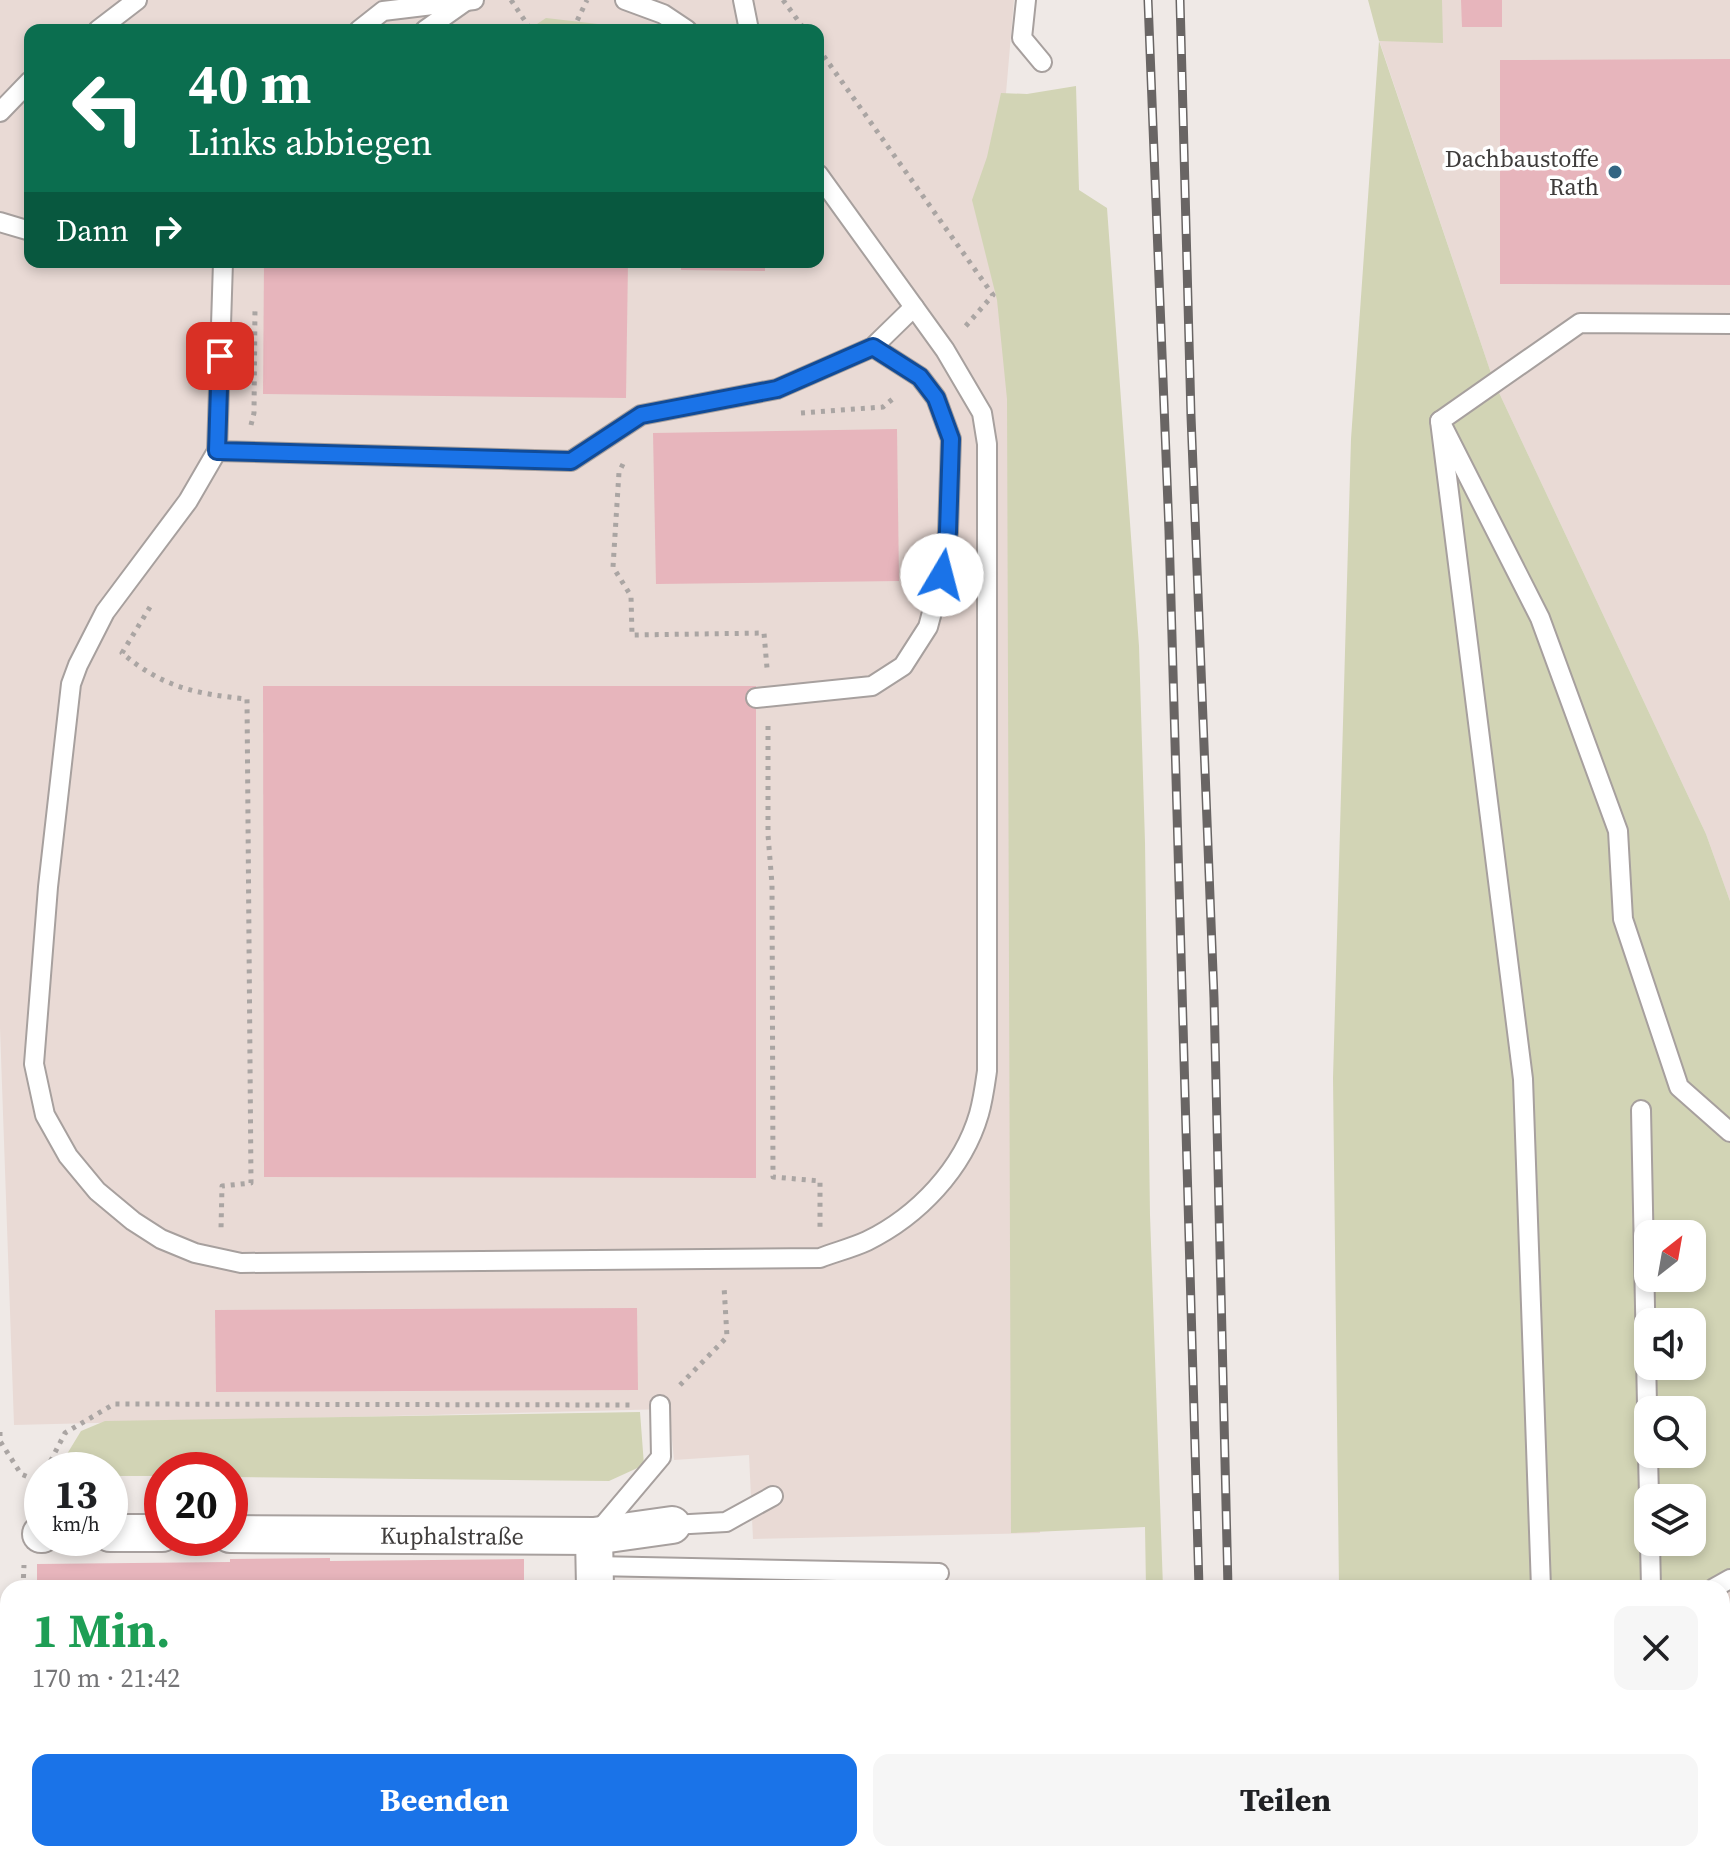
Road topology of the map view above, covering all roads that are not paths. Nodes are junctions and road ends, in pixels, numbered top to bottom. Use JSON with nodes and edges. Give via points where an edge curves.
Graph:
{"nodes":[{"id":1,"x":137,"y":0,"type":"edge"},
{"id":2,"x":467,"y":0,"type":"edge"},
{"id":3,"x":474,"y":0,"type":"edge"},
{"id":4,"x":625,"y":0,"type":"edge"},
{"id":5,"x":743,"y":0,"type":"edge"},
{"id":6,"x":1026,"y":0,"type":"edge"},
{"id":7,"x":106,"y":24,"type":"edge"},
{"id":8,"x":367,"y":24,"type":"edge"},
{"id":9,"x":433,"y":24,"type":"edge"},
{"id":10,"x":678,"y":24,"type":"edge"},
{"id":11,"x":748,"y":24,"type":"edge"},
{"id":12,"x":1042,"y":62,"type":"dead end"},
{"id":13,"x":24,"y":87,"type":"edge"},
{"id":14,"x":0,"y":112,"type":"edge"},
{"id":15,"x":824,"y":182,"type":"edge"},
{"id":16,"x":0,"y":222,"type":"edge"},
{"id":17,"x":24,"y":229,"type":"edge"},
{"id":18,"x":223,"y":268,"type":"edge"},
{"id":19,"x":914,"y":307,"type":"junction"},
{"id":20,"x":1730,"y":324,"type":"edge"},
{"id":21,"x":873,"y":347,"type":"junction"},
{"id":22,"x":1440,"y":421,"type":"junction"},
{"id":23,"x":217,"y":451,"type":"junction"},
{"id":24,"x":762,"y":698,"type":"road end"},
{"id":25,"x":1641,"y":1110,"type":"dead end"},
{"id":26,"x":1730,"y":1132,"type":"edge"},
{"id":27,"x":1647,"y":1396,"type":"edge"},
{"id":28,"x":660,"y":1405,"type":"road end"},
{"id":29,"x":773,"y":1496,"type":"dead end"},
{"id":30,"x":672,"y":1525,"type":"joint"},
{"id":31,"x":248,"y":1535,"type":"edge"},
{"id":32,"x":1650,"y":1556,"type":"edge"},
{"id":33,"x":595,"y":1563,"type":"edge"},
{"id":34,"x":939,"y":1573,"type":"dead end"},
{"id":35,"x":741,"y":1579,"type":"edge"},
{"id":36,"x":882,"y":1580,"type":"edge"},
{"id":37,"x":1541,"y":1580,"type":"edge"},
{"id":38,"x":1651,"y":1580,"type":"edge"}],
"edges":[{"from":1,"to":7,"type":"lane"},
{"from":2,"to":3,"type":"lane"},
{"from":2,"to":8,"type":"lane","via":[[383,11]]},
{"from":2,"to":9,"type":"lane"},
{"from":4,"to":10,"type":"lane"},
{"from":5,"to":11,"type":"lane"},
{"from":6,"to":12,"type":"lane","via":[[1022,38]]},
{"from":13,"to":14,"type":"lane"},
{"from":15,"to":19,"type":"lane"},
{"from":16,"to":17,"type":"lane"},
{"from":18,"to":23,"type":"lane"},
{"from":19,"to":21,"type":"lane"},
{"from":19,"to":23,"type":"lane","via":[[982,413],[987,444],[987,1071],[979,1115],[959,1158],[923,1204],[864,1243],[820,1258],[241,1263],[161,1239],[97,1191],[68,1156],[45,1115],[34,1064],[71,684],[105,612],[188,501]]},
{"from":20,"to":22,"type":"lane","via":[[1580,323]]},
{"from":21,"to":23,"type":"lane","via":[[777,389],[641,415],[571,461]]},
{"from":21,"to":24,"type":"lane","via":[[920,377],[936,398],[951,439],[948,532],[928,627],[903,666],[872,686]]},
{"from":22,"to":26,"type":"lane","via":[[1540,618],[1618,831],[1623,919],[1679,1087]]},
{"from":22,"to":37,"type":"lane","via":[[1523,1079]]},
{"from":25,"to":27,"type":"lane"},
{"from":28,"to":33,"type":"lane","via":[[661,1457]]},
{"from":29,"to":30,"type":"lane","via":[[726,1522]]},
{"from":30,"to":33,"type":"street","name":"Kuphalstraße"},
{"from":31,"to":33,"type":"street","name":"Kuphalstraße"},
{"from":32,"to":38,"type":"lane"},
{"from":33,"to":35,"type":"lane"},
{"from":34,"to":36,"type":"lane"},
{"from":35,"to":36,"type":"lane"}]}
